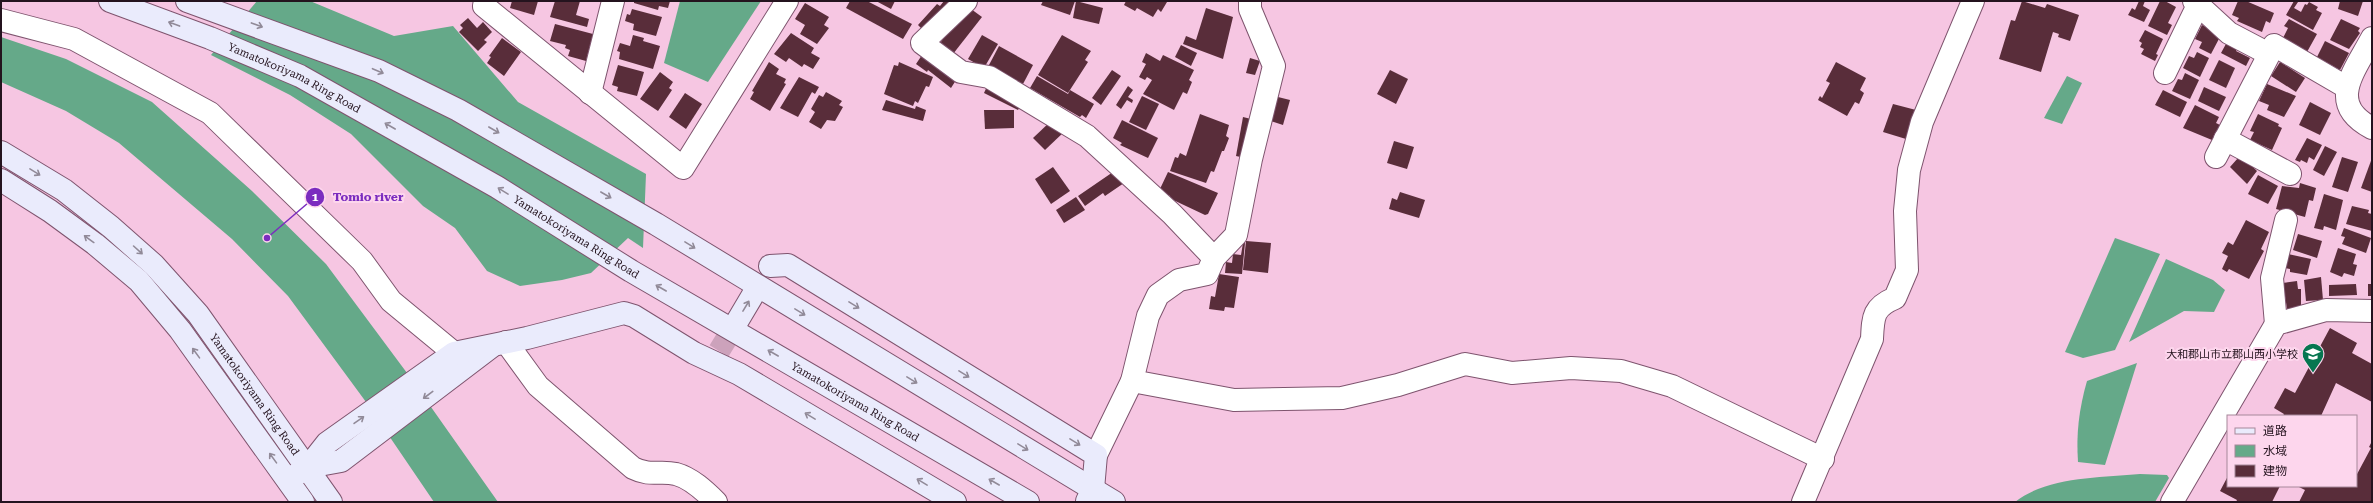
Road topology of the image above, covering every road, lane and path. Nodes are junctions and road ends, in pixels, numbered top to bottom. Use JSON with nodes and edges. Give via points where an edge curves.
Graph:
{"nodes":[{"id":1,"x":110,"y":1,"type":"edge"},
{"id":2,"x":187,"y":1,"type":"edge"},
{"id":3,"x":485,"y":1,"type":"edge"},
{"id":4,"x":612,"y":1,"type":"edge"},
{"id":5,"x":787,"y":1,"type":"edge"},
{"id":6,"x":966,"y":1,"type":"edge"},
{"id":7,"x":1250,"y":1,"type":"edge"},
{"id":8,"x":1974,"y":1,"type":"edge"},
{"id":9,"x":2197,"y":2,"type":"edge"},
{"id":10,"x":1,"y":20,"type":"edge"},
{"id":11,"x":2372,"y":38,"type":"edge"},
{"id":12,"x":2269,"y":54,"type":"junction"},
{"id":13,"x":2166,"y":73,"type":"dead end"},
{"id":14,"x":2346,"y":87,"type":"junction"},
{"id":15,"x":590,"y":93,"type":"junction"},
{"id":16,"x":2372,"y":128,"type":"edge"},
{"id":17,"x":1,"y":152,"type":"edge"},
{"id":18,"x":2290,"y":174,"type":"dead end"},
{"id":19,"x":1,"y":180,"type":"edge"},
{"id":20,"x":2286,"y":220,"type":"dead end"},
{"id":21,"x":1214,"y":258,"type":"junction"},
{"id":22,"x":770,"y":266,"type":"dead end"},
{"id":23,"x":754,"y":293,"type":"dead end"},
{"id":24,"x":2372,"y":311,"type":"edge"},
{"id":25,"x":738,"y":320,"type":"tunnel mouth"},
{"id":26,"x":2276,"y":324,"type":"junction"},
{"id":27,"x":500,"y":344,"type":"junction"},
{"id":28,"x":457,"y":363,"type":"junction"},
{"id":29,"x":1132,"y":381,"type":"junction"},
{"id":30,"x":1096,"y":455,"type":"junction"},
{"id":31,"x":1823,"y":459,"type":"junction"},
{"id":32,"x":308,"y":468,"type":"junction"},
{"id":33,"x":288,"y":480,"type":"junction"},
{"id":34,"x":1090,"y":496,"type":"edge"},
{"id":35,"x":303,"y":502,"type":"edge"},
{"id":36,"x":331,"y":502,"type":"edge"},
{"id":37,"x":716,"y":502,"type":"edge"},
{"id":38,"x":956,"y":502,"type":"edge"},
{"id":39,"x":1028,"y":502,"type":"edge"},
{"id":40,"x":1114,"y":502,"type":"edge"},
{"id":41,"x":1803,"y":502,"type":"edge"},
{"id":42,"x":2172,"y":502,"type":"edge"}],
"edges":[{"from":39,"to":1,"type":"main road","name":"Yamatokoriyama Ring Road","one_way":true,"via":[[631,271],[497,187],[300,76],[210,38]]},
{"from":2,"to":34,"type":"main road","one_way":true,"via":[[387,74],[458,110],[656,224]]},
{"from":3,"to":15,"type":"street","via":[[484,6]]},
{"from":4,"to":15,"type":"street"},
{"from":5,"to":15,"type":"street","via":[[683,168]]},
{"from":6,"to":21,"type":"street","via":[[922,43],[961,72],[989,77],[1087,136],[1172,214]]},
{"from":7,"to":21,"type":"street","via":[[1250,9],[1274,66],[1251,159],[1236,235]]},
{"from":8,"to":31,"type":"street","via":[[1922,122],[1909,170],[1905,212],[1907,270],[1895,298],[1881,304],[1873,318],[1872,339]]},
{"from":9,"to":12,"type":"street","via":[[2229,33]]},
{"from":9,"to":13,"type":"street"},
{"from":10,"to":28,"type":"street","via":[[74,39],[210,113],[362,261],[391,301]]},
{"from":11,"to":14,"type":"street"},
{"from":12,"to":14,"type":"street","via":[[2274,44]]},
{"from":12,"to":18,"type":"street","via":[[2220,148]]},
{"from":14,"to":16,"type":"street","via":[[2347,106],[2359,122]]},
{"from":17,"to":32,"type":"main road","name":"Yamatokoriyama Ring Road","one_way":true,"via":[[64,190],[154,265],[198,314]]},
{"from":33,"to":19,"type":"main road","one_way":true,"via":[[180,330],[139,281],[73,227]]},
{"from":20,"to":26,"type":"street","via":[[2272,278]]},
{"from":21,"to":29,"type":"street","via":[[1207,274],[1179,280],[1158,295],[1148,316]]},
{"from":22,"to":30,"type":"main road","one_way":true,"via":[[788,265]]},
{"from":25,"to":23,"type":"main road","one_way":true},
{"from":24,"to":26,"type":"street","via":[[2326,310]]},
{"from":26,"to":42,"type":"street"},
{"from":27,"to":28,"type":"main road","name":"Yamatokoriyama Ring Road"},
{"from":27,"to":37,"type":"street","via":[[538,386],[633,468],[644,474],[675,474],[689,479]]},
{"from":38,"to":27,"type":"main road","name":"Yamatokoriyama Ring Road","one_way":true,"via":[[739,374],[716,356],[694,353],[634,316],[624,313]]},
{"from":32,"to":28,"type":"main road","name":"Yamatokoriyama Ring Road","one_way":true,"via":[[327,443]]},
{"from":28,"to":32,"type":"main road","name":"Yamatokoriyama Ring Road","one_way":true,"via":[[341,461]]},
{"from":29,"to":30,"type":"street"},
{"from":29,"to":31,"type":"street","via":[[1242,400],[1342,398],[1398,385],[1465,364],[1512,373],[1571,368],[1621,371],[1672,386]]},
{"from":30,"to":34,"type":"main road"},
{"from":31,"to":41,"type":"street"},
{"from":32,"to":33,"type":"main road","name":"Yamatokoriyama Ring Road"},
{"from":32,"to":36,"type":"main road","name":"Yamatokoriyama Ring Road"},
{"from":33,"to":35,"type":"main road"},
{"from":34,"to":40,"type":"main road"}]}
